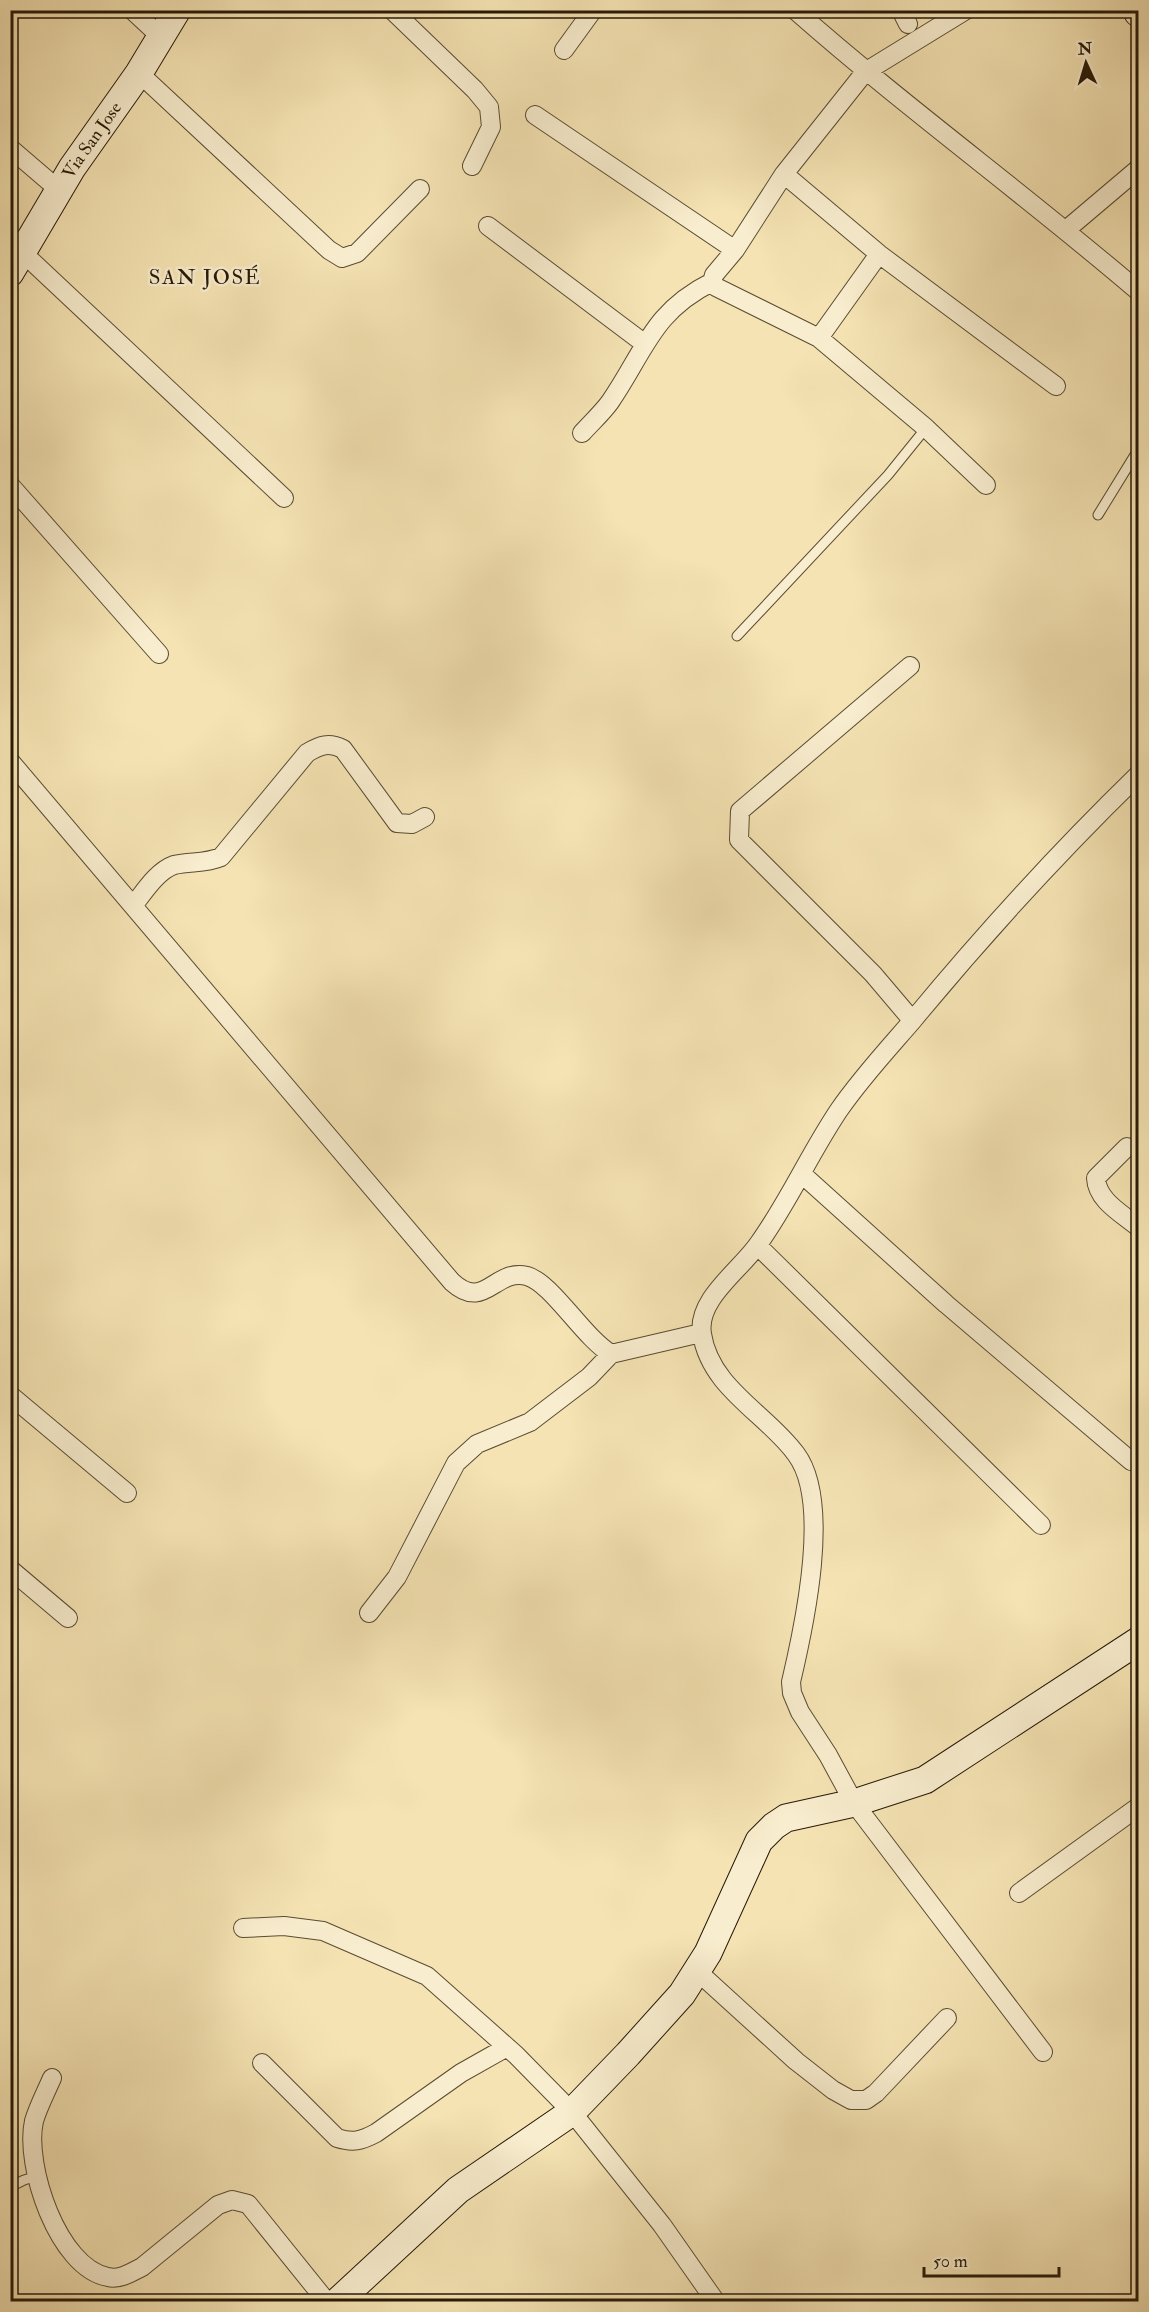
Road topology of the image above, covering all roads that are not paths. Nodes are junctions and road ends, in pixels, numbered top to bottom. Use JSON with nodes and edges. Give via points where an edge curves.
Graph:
{"nodes":[{"id":1,"x":132,"y":10,"type":"edge"},
{"id":2,"x":177,"y":10,"type":"edge"},
{"id":3,"x":392,"y":10,"type":"edge"},
{"id":4,"x":593,"y":10,"type":"edge"},
{"id":5,"x":795,"y":10,"type":"edge"},
{"id":6,"x":966,"y":10,"type":"edge"},
{"id":7,"x":161,"y":37,"type":"junction"},
{"id":8,"x":564,"y":50,"type":"dead end"},
{"id":9,"x":865,"y":72,"type":"junction"},
{"id":10,"x":139,"y":73,"type":"junction"},
{"id":11,"x":535,"y":115,"type":"dead end"},
{"id":12,"x":10,"y":148,"type":"edge"},
{"id":13,"x":472,"y":166,"type":"dead end"},
{"id":14,"x":1138,"y":169,"type":"edge"},
{"id":15,"x":784,"y":174,"type":"junction"},
{"id":16,"x":420,"y":189,"type":"dead end"},
{"id":17,"x":59,"y":190,"type":"junction"},
{"id":18,"x":488,"y":226,"type":"dead end"},
{"id":19,"x":1066,"y":230,"type":"junction"},
{"id":20,"x":735,"y":250,"type":"junction"},
{"id":21,"x":879,"y":254,"type":"junction"},
{"id":22,"x":17,"y":263,"type":"edge"},
{"id":23,"x":712,"y":282,"type":"junction"},
{"id":24,"x":1138,"y":291,"type":"edge"},
{"id":25,"x":819,"y":338,"type":"junction"},
{"id":26,"x":645,"y":344,"type":"junction"},
{"id":27,"x":1056,"y":386,"type":"dead end"},
{"id":28,"x":926,"y":428,"type":"junction"},
{"id":29,"x":582,"y":433,"type":"dead end"},
{"id":30,"x":1138,"y":450,"type":"edge"},
{"id":31,"x":10,"y":485,"type":"edge"},
{"id":32,"x":986,"y":485,"type":"dead end"},
{"id":33,"x":284,"y":498,"type":"dead end"},
{"id":34,"x":1098,"y":515,"type":"dead end"},
{"id":35,"x":737,"y":636,"type":"dead end"},
{"id":36,"x":159,"y":654,"type":"dead end"},
{"id":37,"x":910,"y":666,"type":"dead end"},
{"id":38,"x":10,"y":761,"type":"edge"},
{"id":39,"x":1138,"y":775,"type":"edge"},
{"id":40,"x":425,"y":816,"type":"dead end"},
{"id":41,"x":133,"y":906,"type":"junction"},
{"id":42,"x":912,"y":1020,"type":"junction"},
{"id":43,"x":1127,"y":1146,"type":"dead end"},
{"id":44,"x":803,"y":1175,"type":"junction"},
{"id":45,"x":1138,"y":1227,"type":"edge"},
{"id":46,"x":758,"y":1246,"type":"junction"},
{"id":47,"x":701,"y":1333,"type":"junction"},
{"id":48,"x":611,"y":1353,"type":"junction"},
{"id":49,"x":10,"y":1395,"type":"edge"},
{"id":50,"x":1138,"y":1463,"type":"edge"},
{"id":51,"x":127,"y":1493,"type":"dead end"},
{"id":52,"x":1041,"y":1525,"type":"dead end"},
{"id":53,"x":10,"y":1569,"type":"edge"},
{"id":54,"x":369,"y":1613,"type":"dead end"},
{"id":55,"x":68,"y":1618,"type":"dead end"},
{"id":56,"x":1138,"y":1641,"type":"edge"},
{"id":57,"x":854,"y":1803,"type":"junction"},
{"id":58,"x":1138,"y":1807,"type":"edge"},
{"id":59,"x":1019,"y":1893,"type":"dead end"},
{"id":60,"x":243,"y":1928,"type":"dead end"},
{"id":61,"x":697,"y":1971,"type":"junction"},
{"id":62,"x":947,"y":2018,"type":"dead end"},
{"id":63,"x":507,"y":2047,"type":"junction"},
{"id":64,"x":1043,"y":2052,"type":"dead end"},
{"id":65,"x":262,"y":2063,"type":"dead end"},
{"id":66,"x":52,"y":2078,"type":"dead end"},
{"id":67,"x":573,"y":2112,"type":"junction"},
{"id":68,"x":38,"y":2176,"type":"junction"},
{"id":69,"x":10,"y":2187,"type":"edge"},
{"id":70,"x":327,"y":2301,"type":"edge"},
{"id":71,"x":337,"y":2301,"type":"edge"},
{"id":72,"x":716,"y":2301,"type":"edge"}],
"edges":[{"from":1,"to":7,"type":"street"},
{"from":2,"to":7,"type":"street","name":"Via San Jose"},
{"from":3,"to":13,"type":"street","via":[[489,107],[491,127]]},
{"from":4,"to":8,"type":"street"},
{"from":5,"to":9,"type":"street"},
{"from":6,"to":9,"type":"street"},
{"from":7,"to":10,"type":"street","name":"Via San Jose"},
{"from":9,"to":15,"type":"street"},
{"from":9,"to":19,"type":"street"},
{"from":10,"to":16,"type":"street","via":[[342,258],[357,253]]},
{"from":10,"to":17,"type":"street","name":"Via San Jose"},
{"from":11,"to":20,"type":"street"},
{"from":12,"to":17,"type":"street"},
{"from":14,"to":19,"type":"street"},
{"from":15,"to":20,"type":"street"},
{"from":15,"to":21,"type":"street"},
{"from":17,"to":22,"type":"street","name":"Via San Jose"},
{"from":18,"to":26,"type":"street"},
{"from":19,"to":24,"type":"street"},
{"from":20,"to":23,"type":"street"},
{"from":21,"to":25,"type":"street"},
{"from":21,"to":27,"type":"street"},
{"from":22,"to":33,"type":"street"},
{"from":23,"to":25,"type":"street"},
{"from":23,"to":26,"type":"street","via":[[672,307]]},
{"from":25,"to":28,"type":"street"},
{"from":26,"to":29,"type":"street","via":[[609,404]]},
{"from":28,"to":32,"type":"street"},
{"from":28,"to":35,"type":"lane","via":[[888,475]]},
{"from":30,"to":34,"type":"lane"},
{"from":31,"to":36,"type":"street"},
{"from":37,"to":42,"type":"street","via":[[740,811],[737,827],[739,840],[873,974]]},
{"from":38,"to":41,"type":"street"},
{"from":39,"to":42,"type":"street","via":[[1046,868]]},
{"from":40,"to":41,"type":"street","via":[[412,824],[397,823],[343,748],[333,744],[318,746],[307,753],[221,857],[207,863],[172,866],[160,874]]},
{"from":41,"to":48,"type":"street","via":[[452,1282],[463,1292],[475,1294],[511,1276],[538,1280],[598,1346]]},
{"from":42,"to":44,"type":"street","via":[[838,1111]]},
{"from":43,"to":45,"type":"street","via":[[1096,1179],[1096,1185],[1100,1195]]},
{"from":44,"to":46,"type":"street"},
{"from":44,"to":50,"type":"street","via":[[946,1304]]},
{"from":46,"to":47,"type":"street","via":[[719,1289],[703,1317]]},
{"from":46,"to":52,"type":"street"},
{"from":47,"to":48,"type":"street"},
{"from":47,"to":57,"type":"street","via":[[710,1362],[725,1382],[796,1454],[806,1470],[811,1500],[812,1573],[792,1693]]},
{"from":48,"to":54,"type":"street","via":[[589,1377],[530,1422],[477,1444],[456,1463],[397,1577]]},
{"from":49,"to":51,"type":"street"},
{"from":53,"to":55,"type":"street"},
{"from":56,"to":57,"type":"street","via":[[925,1780]]},
{"from":57,"to":61,"type":"street","via":[[786,1818],[766,1833]]},
{"from":57,"to":64,"type":"street"},
{"from":58,"to":59,"type":"street"},
{"from":60,"to":63,"type":"street","via":[[284,1926],[323,1930],[370,1950],[427,1976]]},
{"from":61,"to":62,"type":"street","via":[[796,2061],[851,2100],[866,2100],[876,2093]]},
{"from":61,"to":67,"type":"street","via":[[682,1994]]},
{"from":63,"to":65,"type":"street","via":[[461,2073],[361,2142],[337,2138]]},
{"from":63,"to":67,"type":"street"},
{"from":66,"to":68,"type":"street","via":[[34,2122]]},
{"from":67,"to":71,"type":"street","via":[[458,2190]]},
{"from":67,"to":72,"type":"street"},
{"from":68,"to":69,"type":"lane"},
{"from":68,"to":70,"type":"street","via":[[57,2230],[82,2265],[98,2275],[116,2278],[142,2267],[218,2205],[232,2200],[248,2204]]}]}
